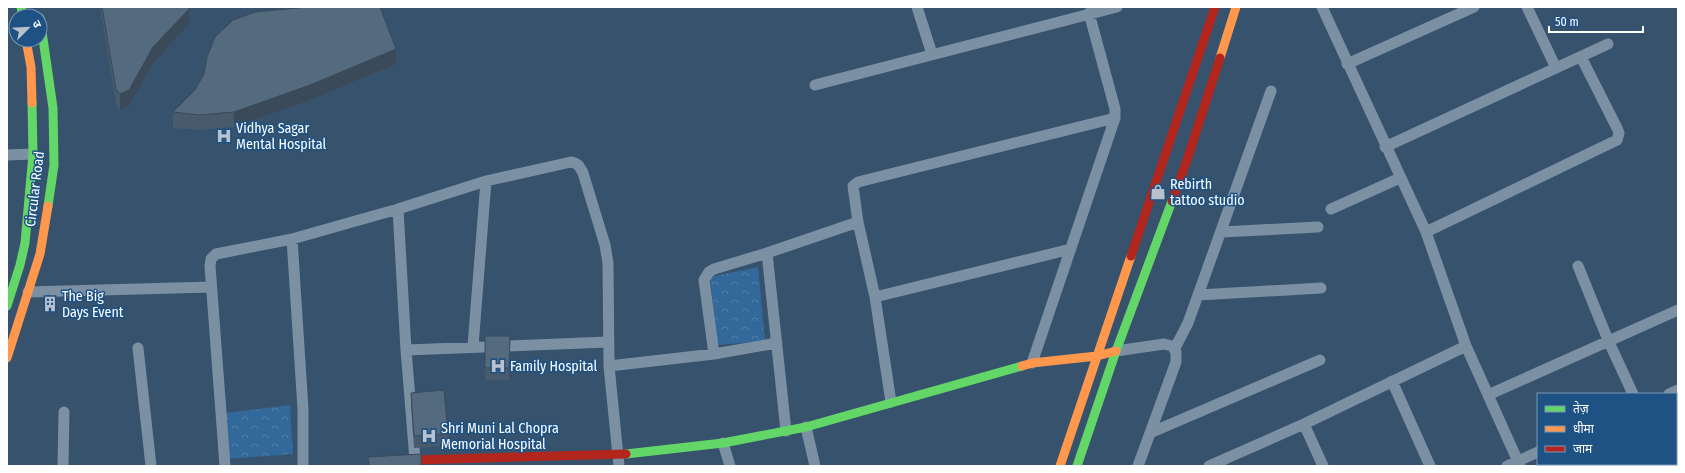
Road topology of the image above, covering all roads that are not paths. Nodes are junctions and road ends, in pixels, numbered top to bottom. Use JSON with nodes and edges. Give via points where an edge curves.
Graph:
{"nodes":[{"id":1,"x":917,"y":7,"type":"edge"},
{"id":2,"x":1116,"y":7,"type":"edge"},
{"id":3,"x":1215,"y":7,"type":"edge"},
{"id":4,"x":1236,"y":7,"type":"edge"},
{"id":5,"x":1322,"y":7,"type":"edge"},
{"id":6,"x":1474,"y":7,"type":"edge"},
{"id":7,"x":1527,"y":7,"type":"edge"},
{"id":8,"x":1089,"y":13,"type":"junction"},
{"id":9,"x":1608,"y":44,"type":"dead end"},
{"id":10,"x":27,"y":48,"type":"edge"},
{"id":11,"x":44,"y":48,"type":"edge"},
{"id":12,"x":932,"y":54,"type":"junction"},
{"id":13,"x":1581,"y":57,"type":"junction"},
{"id":14,"x":1347,"y":64,"type":"junction"},
{"id":15,"x":1556,"y":68,"type":"junction"},
{"id":16,"x":815,"y":85,"type":"dead end"},
{"id":17,"x":1271,"y":91,"type":"dead end"},
{"id":18,"x":1115,"y":118,"type":"junction"},
{"id":19,"x":1385,"y":147,"type":"junction"},
{"id":20,"x":33,"y":154,"type":"junction"},
{"id":21,"x":7,"y":155,"type":"edge"},
{"id":22,"x":1400,"y":178,"type":"junction"},
{"id":23,"x":486,"y":181,"type":"junction"},
{"id":24,"x":398,"y":209,"type":"junction"},
{"id":25,"x":1331,"y":209,"type":"dead end"},
{"id":26,"x":858,"y":222,"type":"junction"},
{"id":27,"x":1318,"y":227,"type":"dead end"},
{"id":28,"x":1221,"y":232,"type":"junction"},
{"id":29,"x":1426,"y":232,"type":"junction"},
{"id":30,"x":292,"y":239,"type":"junction"},
{"id":31,"x":1071,"y":249,"type":"junction"},
{"id":32,"x":767,"y":253,"type":"junction"},
{"id":33,"x":1578,"y":266,"type":"dead end"},
{"id":34,"x":211,"y":287,"type":"junction"},
{"id":35,"x":1321,"y":288,"type":"dead end"},
{"id":36,"x":28,"y":292,"type":"junction"},
{"id":37,"x":1198,"y":295,"type":"junction"},
{"id":38,"x":875,"y":297,"type":"junction"},
{"id":39,"x":7,"y":306,"type":"edge"},
{"id":40,"x":1678,"y":310,"type":"edge"},
{"id":41,"x":1608,"y":340,"type":"junction"},
{"id":42,"x":608,"y":342,"type":"junction"},
{"id":43,"x":777,"y":343,"type":"junction"},
{"id":44,"x":473,"y":346,"type":"junction"},
{"id":45,"x":1466,"y":346,"type":"junction"},
{"id":46,"x":138,"y":348,"type":"dead end"},
{"id":47,"x":1175,"y":348,"type":"junction"},
{"id":48,"x":406,"y":350,"type":"junction"},
{"id":49,"x":1116,"y":351,"type":"junction"},
{"id":50,"x":714,"y":354,"type":"junction"},
{"id":51,"x":1097,"y":356,"type":"junction"},
{"id":52,"x":7,"y":358,"type":"edge"},
{"id":53,"x":1320,"y":360,"type":"dead end"},
{"id":54,"x":1032,"y":363,"type":"junction"},
{"id":55,"x":609,"y":366,"type":"junction"},
{"id":56,"x":1392,"y":381,"type":"junction"},
{"id":57,"x":1633,"y":393,"type":"edge"},
{"id":58,"x":1488,"y":395,"type":"junction"},
{"id":59,"x":891,"y":402,"type":"junction"},
{"id":60,"x":64,"y":412,"type":"dead end"},
{"id":61,"x":1304,"y":424,"type":"junction"},
{"id":62,"x":806,"y":427,"type":"junction"},
{"id":63,"x":786,"y":431,"type":"junction"},
{"id":64,"x":1150,"y":433,"type":"junction"},
{"id":65,"x":723,"y":443,"type":"junction"},
{"id":66,"x":1537,"y":453,"type":"edge"},
{"id":67,"x":415,"y":460,"type":"junction"},
{"id":68,"x":522,"y":461,"type":"edge"},
{"id":69,"x":618,"y":461,"type":"edge"},
{"id":70,"x":1515,"y":464,"type":"edge"},
{"id":71,"x":63,"y":466,"type":"edge"},
{"id":72,"x":151,"y":466,"type":"edge"},
{"id":73,"x":225,"y":466,"type":"edge"},
{"id":74,"x":303,"y":466,"type":"edge"},
{"id":75,"x":382,"y":466,"type":"edge"},
{"id":76,"x":730,"y":466,"type":"edge"},
{"id":77,"x":815,"y":466,"type":"edge"},
{"id":78,"x":1060,"y":466,"type":"edge"},
{"id":79,"x":1077,"y":466,"type":"edge"},
{"id":80,"x":1138,"y":466,"type":"edge"},
{"id":81,"x":1209,"y":466,"type":"edge"},
{"id":82,"x":1322,"y":466,"type":"edge"},
{"id":83,"x":1430,"y":466,"type":"edge"}],
"edges":[{"from":1,"to":12,"type":"street"},
{"from":2,"to":8,"type":"street"},
{"from":3,"to":51,"type":"street"},
{"from":4,"to":49,"type":"street","via":[[1187,160]]},
{"from":5,"to":14,"type":"street"},
{"from":6,"to":14,"type":"street"},
{"from":7,"to":15,"type":"street"},
{"from":8,"to":12,"type":"street"},
{"from":8,"to":18,"type":"street"},
{"from":9,"to":13,"type":"street"},
{"from":10,"to":20,"type":"street","name":"Circular Road"},
{"from":11,"to":36,"type":"street","name":"Circular Road","via":[[53,108],[54,165],[40,254]]},
{"from":12,"to":16,"type":"street"},
{"from":13,"to":15,"type":"street"},
{"from":13,"to":29,"type":"street","via":[[1617,128],[1617,140]]},
{"from":14,"to":19,"type":"street"},
{"from":15,"to":19,"type":"street"},
{"from":17,"to":28,"type":"street"},
{"from":18,"to":26,"type":"street","via":[[854,184],[852,188]]},
{"from":18,"to":31,"type":"street"},
{"from":19,"to":22,"type":"street"},
{"from":20,"to":21,"type":"street"},
{"from":20,"to":39,"type":"street","name":"Circular Road","via":[[24,243]]},
{"from":22,"to":25,"type":"street"},
{"from":22,"to":29,"type":"street"},
{"from":23,"to":24,"type":"street"},
{"from":23,"to":42,"type":"street","via":[[571,162],[580,167],[605,245],[608,276]]},
{"from":23,"to":44,"type":"street"},
{"from":24,"to":30,"type":"street"},
{"from":24,"to":48,"type":"street"},
{"from":26,"to":32,"type":"street"},
{"from":26,"to":38,"type":"street"},
{"from":27,"to":28,"type":"street"},
{"from":28,"to":37,"type":"street"},
{"from":29,"to":45,"type":"street"},
{"from":30,"to":34,"type":"street","via":[[216,254],[211,259]]},
{"from":30,"to":74,"type":"street","via":[[303,409]]},
{"from":31,"to":38,"type":"street"},
{"from":31,"to":54,"type":"street"},
{"from":32,"to":43,"type":"street"},
{"from":32,"to":50,"type":"street","via":[[714,268],[705,276]]},
{"from":33,"to":41,"type":"street"},
{"from":34,"to":36,"type":"street"},
{"from":34,"to":73,"type":"street"},
{"from":35,"to":37,"type":"street"},
{"from":36,"to":52,"type":"street","name":"Circular Road"},
{"from":37,"to":47,"type":"street"},
{"from":38,"to":59,"type":"street"},
{"from":40,"to":41,"type":"street"},
{"from":41,"to":57,"type":"street"},
{"from":41,"to":58,"type":"street"},
{"from":42,"to":44,"type":"street"},
{"from":42,"to":55,"type":"street"},
{"from":43,"to":50,"type":"street"},
{"from":43,"to":63,"type":"street"},
{"from":44,"to":48,"type":"street"},
{"from":45,"to":56,"type":"street"},
{"from":45,"to":58,"type":"street"},
{"from":46,"to":72,"type":"street"},
{"from":47,"to":49,"type":"street","via":[[1164,344]]},
{"from":47,"to":64,"type":"street","via":[[1176,362]]},
{"from":48,"to":67,"type":"street"},
{"from":49,"to":51,"type":"street"},
{"from":49,"to":79,"type":"street"},
{"from":50,"to":55,"type":"street"},
{"from":51,"to":54,"type":"street"},
{"from":51,"to":78,"type":"street"},
{"from":53,"to":64,"type":"street"},
{"from":54,"to":59,"type":"street"},
{"from":55,"to":69,"type":"street"},
{"from":56,"to":61,"type":"street"},
{"from":56,"to":83,"type":"street"},
{"from":58,"to":70,"type":"street"},
{"from":59,"to":62,"type":"street"},
{"from":60,"to":71,"type":"street"},
{"from":61,"to":81,"type":"street"},
{"from":61,"to":82,"type":"street"},
{"from":62,"to":63,"type":"street"},
{"from":62,"to":77,"type":"street"},
{"from":63,"to":65,"type":"street"},
{"from":64,"to":80,"type":"street"},
{"from":65,"to":69,"type":"street"},
{"from":65,"to":76,"type":"street"},
{"from":66,"to":70,"type":"street"},
{"from":67,"to":68,"type":"street"},
{"from":67,"to":75,"type":"street"},
{"from":68,"to":69,"type":"street"}]}
